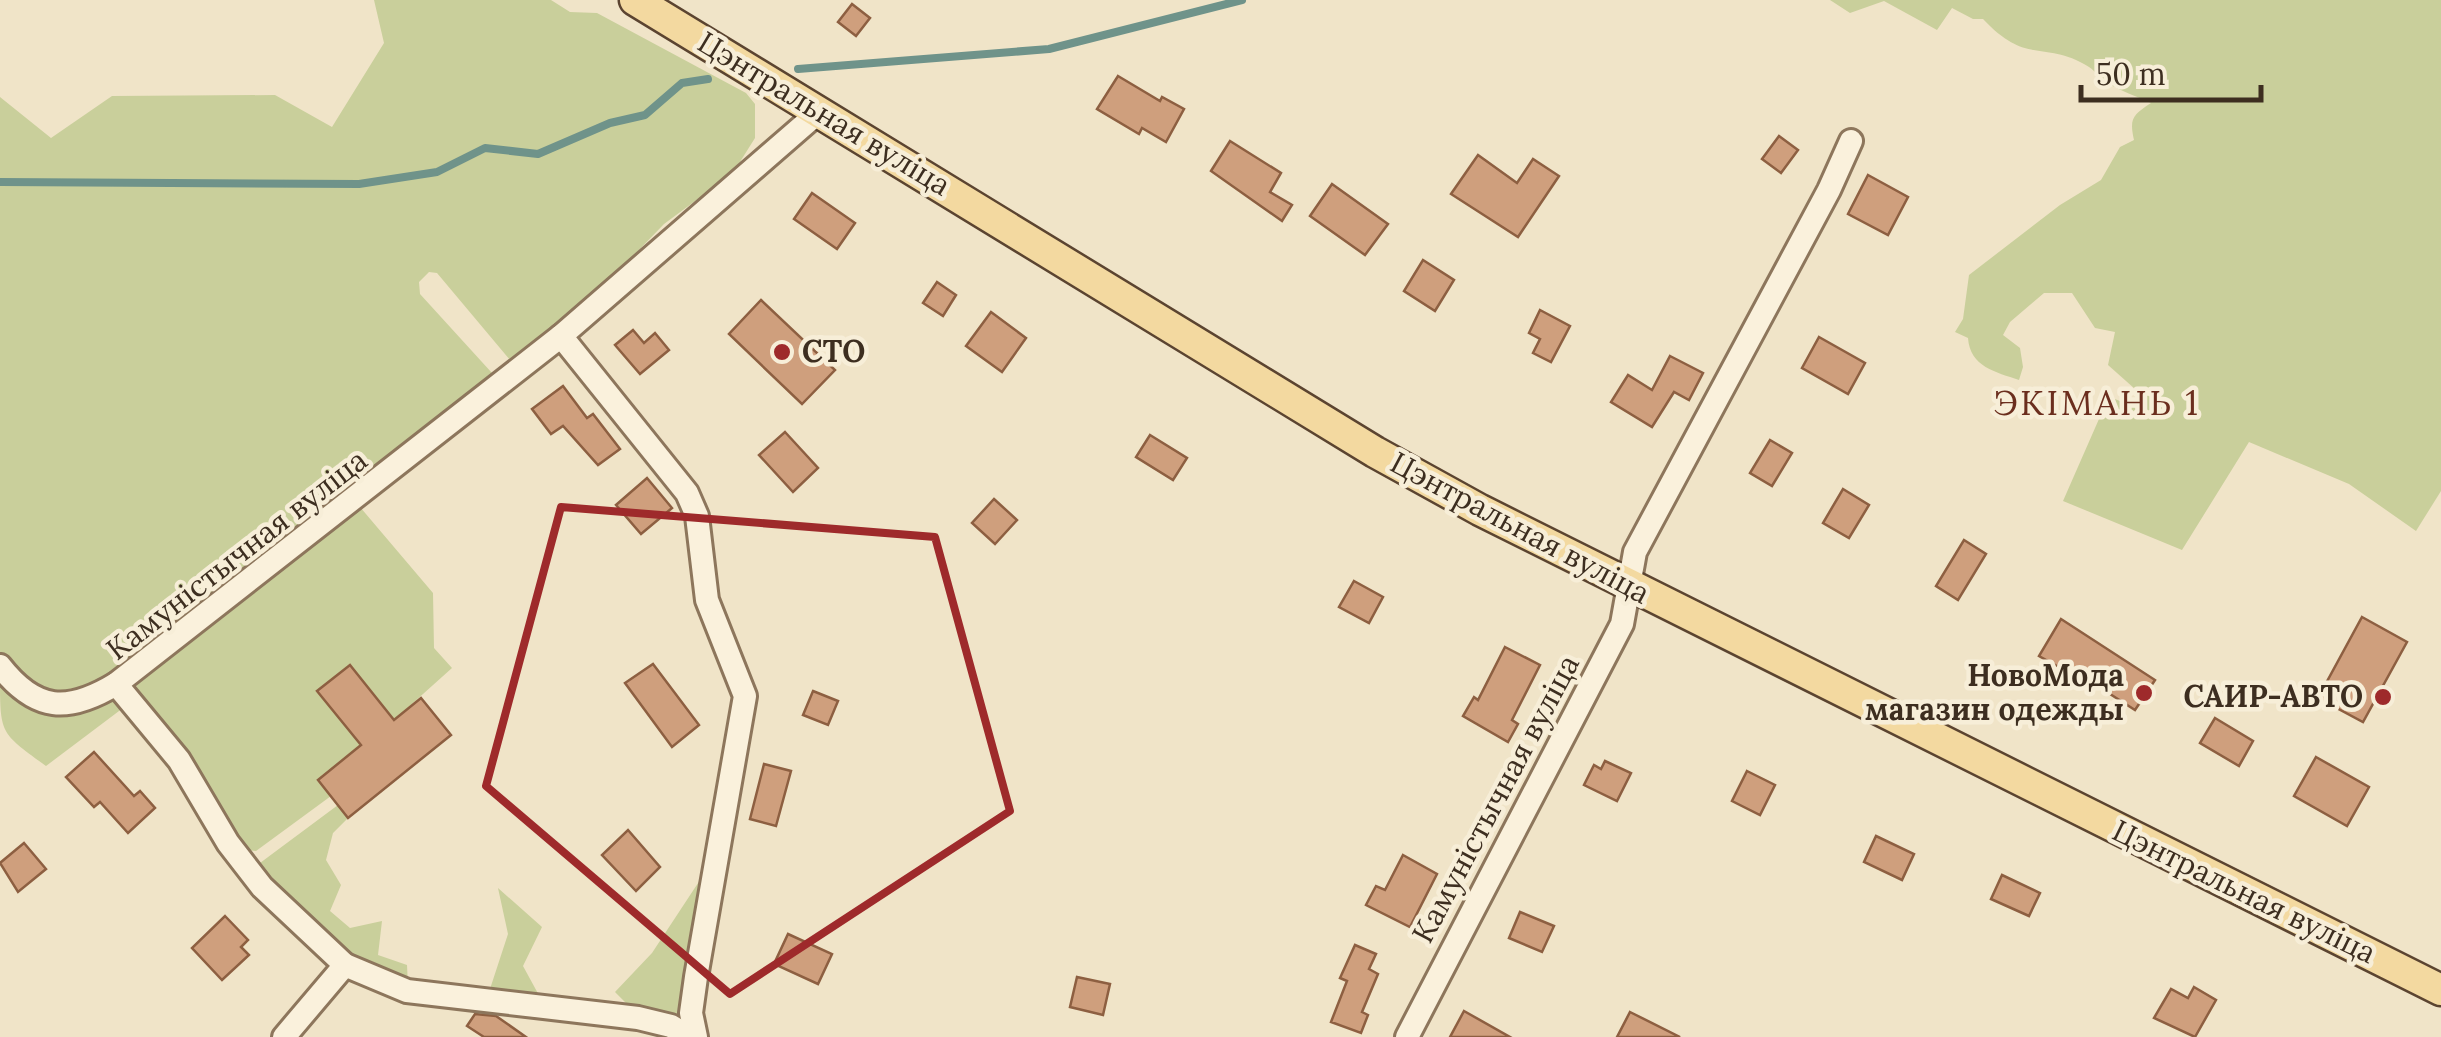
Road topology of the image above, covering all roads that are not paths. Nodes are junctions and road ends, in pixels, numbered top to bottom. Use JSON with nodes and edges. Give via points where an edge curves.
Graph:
{"nodes":[{"id":1,"x":635,"y":0,"type":"edge"},
{"id":2,"x":820,"y":111,"type":"junction"},
{"id":3,"x":1850,"y":142,"type":"dead end"},
{"id":4,"x":561,"y":336,"type":"junction"},
{"id":5,"x":1629,"y":586,"type":"junction"},
{"id":6,"x":0,"y":666,"type":"edge"},
{"id":7,"x":116,"y":684,"type":"junction"},
{"id":8,"x":345,"y":965,"type":"junction"},
{"id":9,"x":2441,"y":990,"type":"edge"},
{"id":10,"x":284,"y":1037,"type":"edge"},
{"id":11,"x":689,"y":1037,"type":"edge"},
{"id":12,"x":696,"y":1037,"type":"edge"},
{"id":13,"x":1407,"y":1037,"type":"edge"}],
"edges":[{"from":1,"to":2,"type":"main road","name":"Цэнтральная вуліца"},
{"from":2,"to":4,"type":"street","name":"Камуністычная вуліца"},
{"from":2,"to":5,"type":"main road","name":"Цэнтральная вуліца","via":[[1374,452]]},
{"from":3,"to":5,"type":"street","name":"Камуністычная вуліца","via":[[1634,552]]},
{"from":4,"to":7,"type":"street","name":"Камуністычная вуліца"},
{"from":4,"to":12,"type":"street","via":[[687,492],[697,516],[707,600],[745,696],[696,977]]},
{"from":5,"to":9,"type":"main road","name":"Цэнтральная вуліца"},
{"from":5,"to":13,"type":"street","name":"Камуністычная вуліца","via":[[1622,624]]},
{"from":6,"to":7,"type":"street","via":[[27,695],[47,703],[90,700]]},
{"from":7,"to":8,"type":"street","name":"Камуністычная вуліца","via":[[179,760],[262,887]]},
{"from":8,"to":10,"type":"street"},
{"from":8,"to":11,"type":"street","via":[[406,991],[638,1018]]}]}
